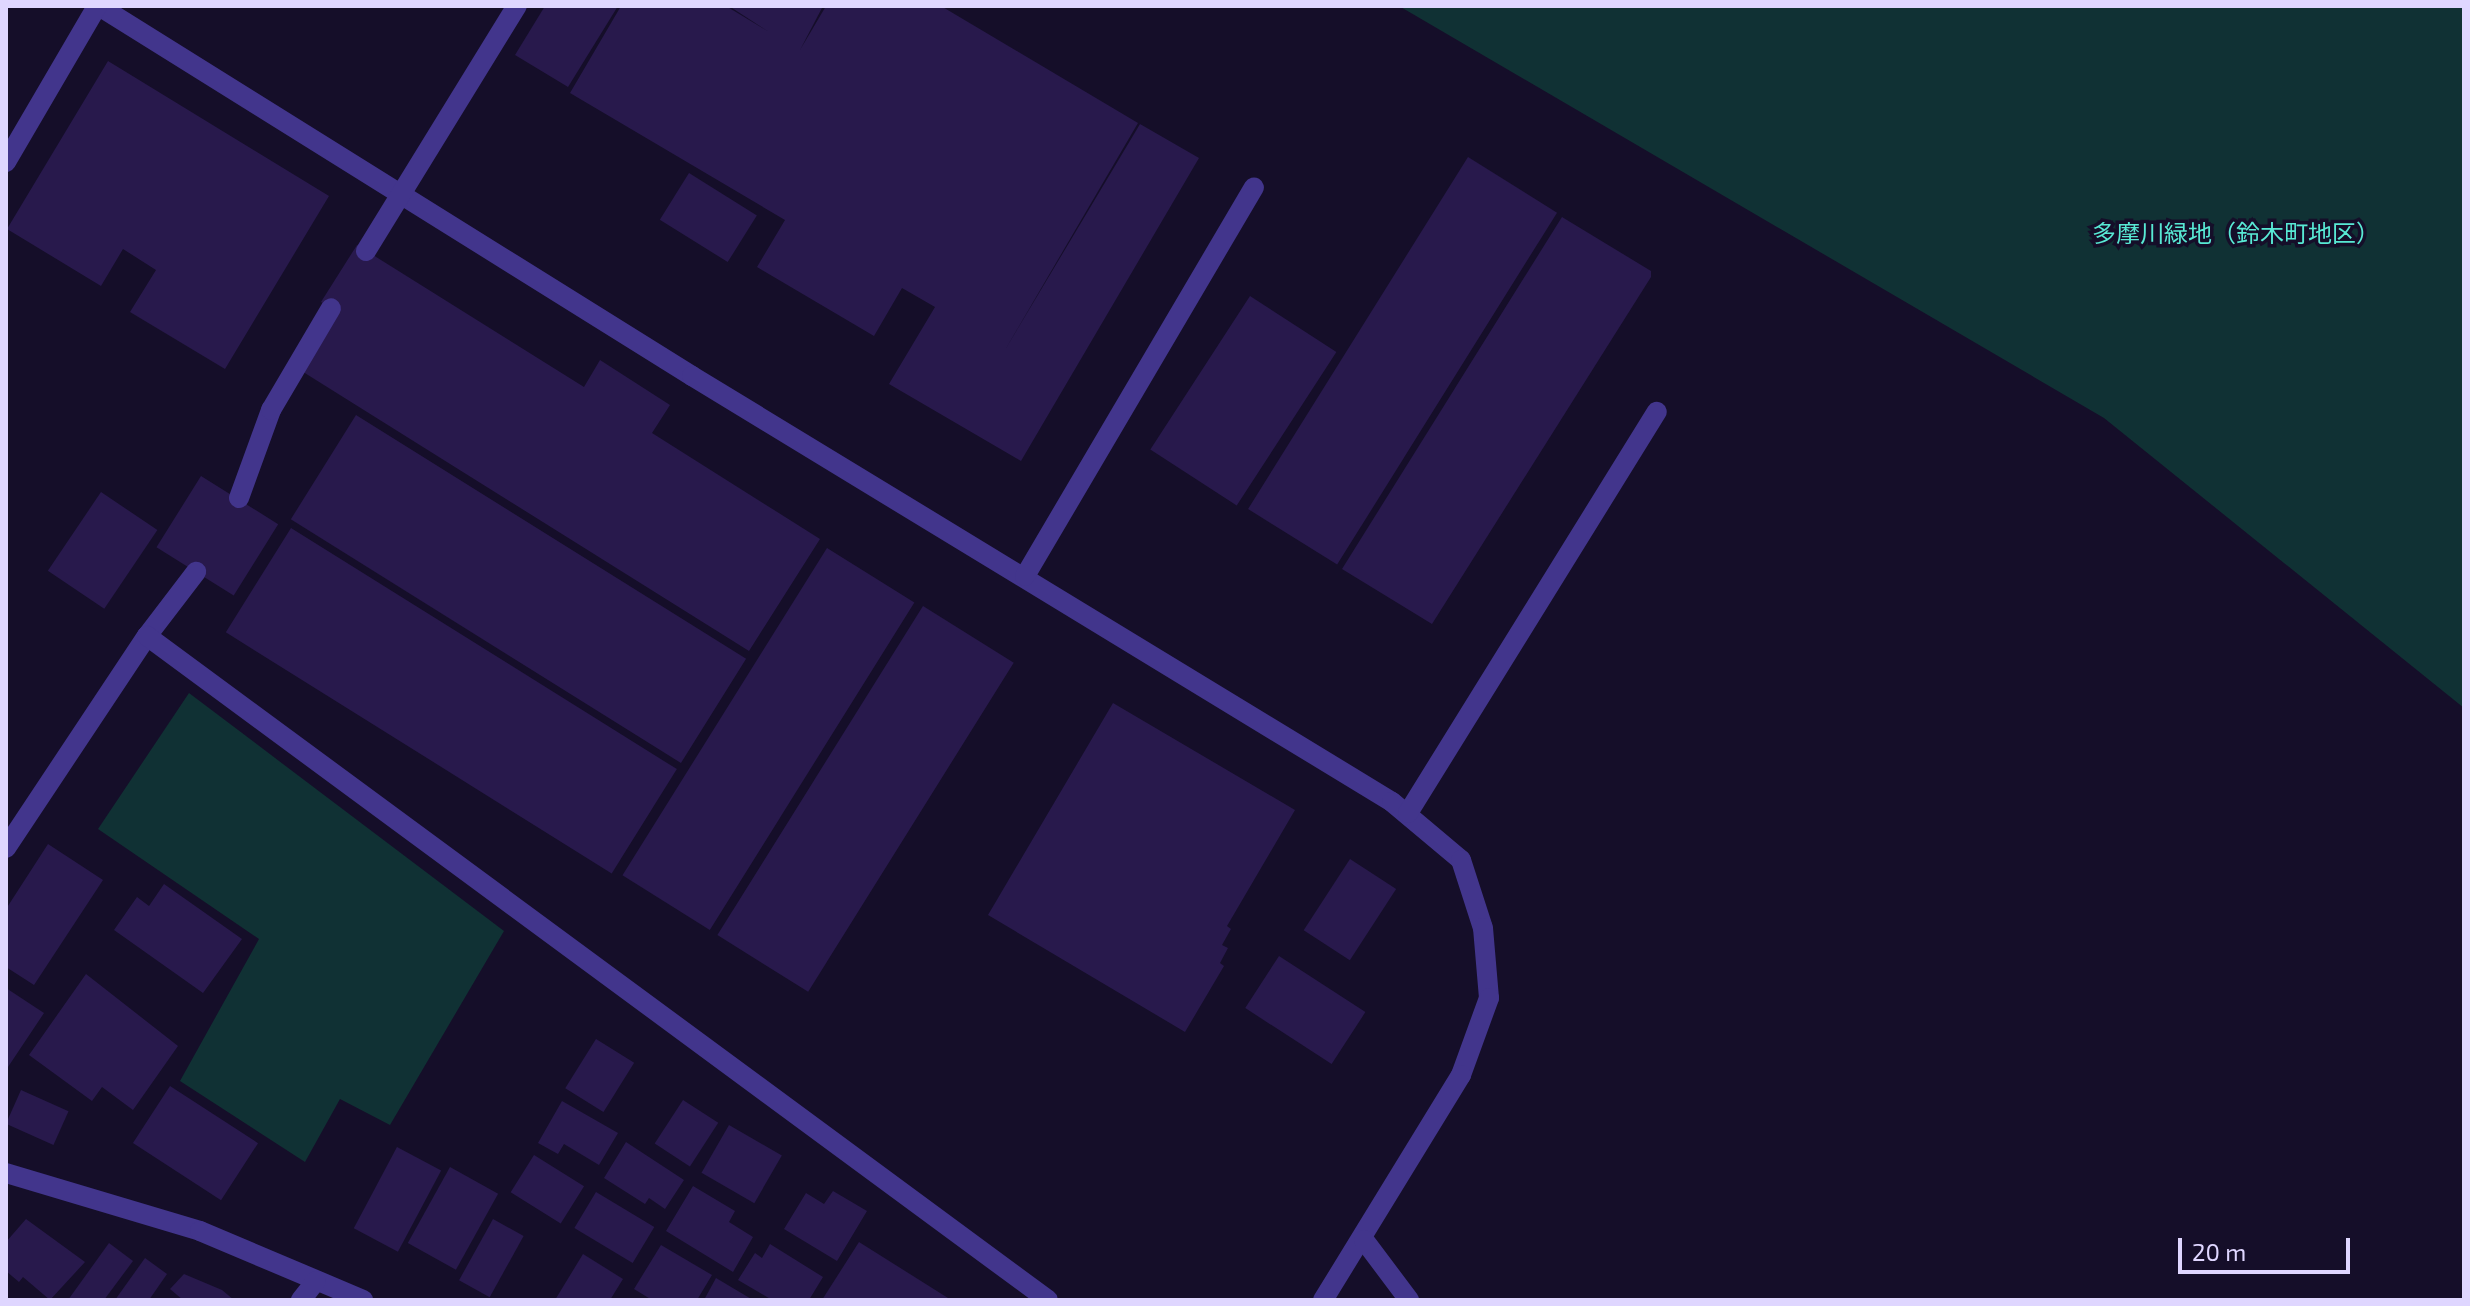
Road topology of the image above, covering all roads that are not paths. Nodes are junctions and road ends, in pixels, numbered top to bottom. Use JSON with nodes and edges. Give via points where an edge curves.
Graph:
{"nodes":[{"id":1,"x":98,"y":6,"type":"edge"},
{"id":2,"x":517,"y":6,"type":"edge"},
{"id":3,"x":6,"y":162,"type":"edge"},
{"id":4,"x":1254,"y":188,"type":"dead end"},
{"id":5,"x":401,"y":193,"type":"junction"},
{"id":6,"x":366,"y":251,"type":"dead end"},
{"id":7,"x":331,"y":308,"type":"dead end"},
{"id":8,"x":1657,"y":412,"type":"dead end"},
{"id":9,"x":239,"y":498,"type":"dead end"},
{"id":10,"x":196,"y":572,"type":"dead end"},
{"id":11,"x":1025,"y":576,"type":"junction"},
{"id":12,"x":147,"y":636,"type":"junction"},
{"id":13,"x":1408,"y":813,"type":"junction"},
{"id":14,"x":6,"y":848,"type":"edge"},
{"id":15,"x":6,"y":1173,"type":"edge"},
{"id":16,"x":1364,"y":1240,"type":"junction"},
{"id":17,"x":316,"y":1281,"type":"junction"},
{"id":18,"x":301,"y":1300,"type":"edge"},
{"id":19,"x":363,"y":1300,"type":"edge"},
{"id":20,"x":1048,"y":1300,"type":"edge"},
{"id":21,"x":1323,"y":1300,"type":"edge"},
{"id":22,"x":1409,"y":1300,"type":"edge"}],
"edges":[{"from":1,"to":3,"type":"street"},
{"from":1,"to":5,"type":"street"},
{"from":2,"to":5,"type":"street"},
{"from":4,"to":11,"type":"street"},
{"from":5,"to":6,"type":"street"},
{"from":5,"to":11,"type":"street"},
{"from":7,"to":9,"type":"street","via":[[271,410]]},
{"from":8,"to":13,"type":"street"},
{"from":10,"to":12,"type":"street"},
{"from":11,"to":13,"type":"street"},
{"from":12,"to":14,"type":"street"},
{"from":12,"to":20,"type":"street"},
{"from":13,"to":16,"type":"street","via":[[1461,860],[1483,928],[1489,998],[1461,1075]]},
{"from":15,"to":17,"type":"street","via":[[200,1231]]},
{"from":16,"to":21,"type":"street"},
{"from":16,"to":22,"type":"street"},
{"from":17,"to":18,"type":"street"},
{"from":17,"to":19,"type":"street"}]}
